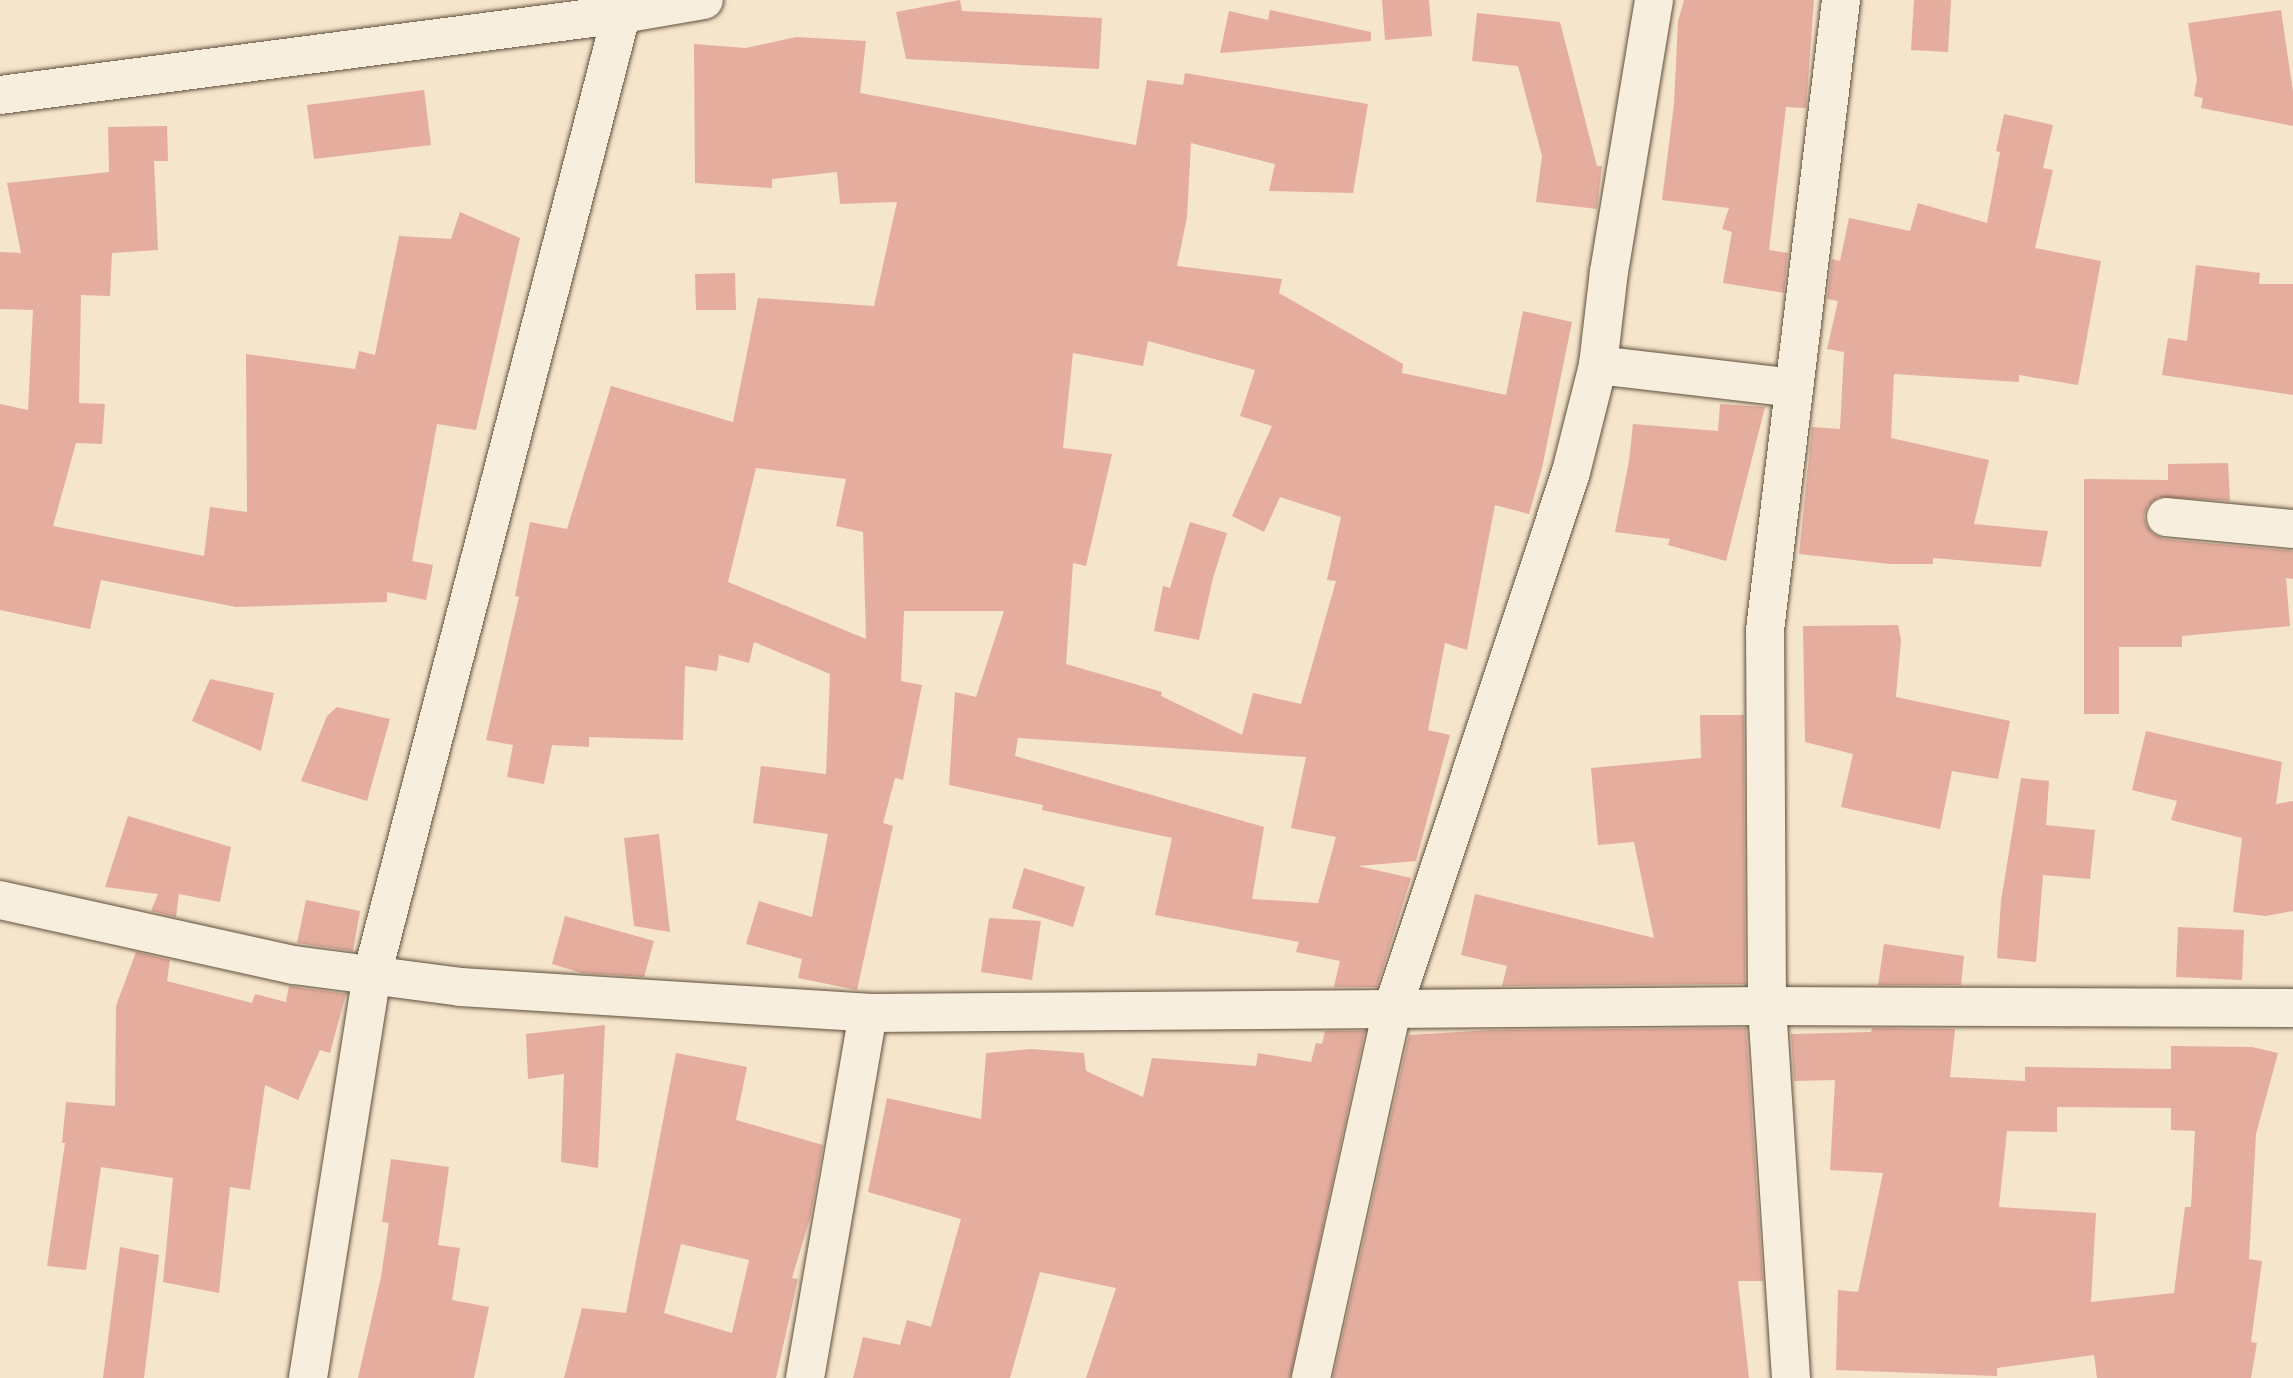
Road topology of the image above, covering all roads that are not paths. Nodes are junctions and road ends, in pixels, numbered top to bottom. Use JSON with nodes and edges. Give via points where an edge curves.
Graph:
{"nodes":[{"id":1,"x":704,"y":0,"type":"edge"},
{"id":2,"x":1654,"y":0,"type":"edge"},
{"id":3,"x":1841,"y":0,"type":"edge"},
{"id":4,"x":624,"y":7,"type":"edge"},
{"id":5,"x":0,"y":96,"type":"edge"},
{"id":6,"x":1598,"y":365,"type":"junction"},
{"id":7,"x":1794,"y":388,"type":"junction"},
{"id":8,"x":2166,"y":517,"type":"dead end"},
{"id":9,"x":2293,"y":529,"type":"edge"},
{"id":10,"x":0,"y":900,"type":"edge"},
{"id":11,"x":372,"y":975,"type":"junction"},
{"id":12,"x":1767,"y":1006,"type":"junction"},
{"id":13,"x":2293,"y":1007,"type":"edge"},
{"id":14,"x":1392,"y":1011,"type":"junction"},
{"id":15,"x":868,"y":1013,"type":"junction"},
{"id":16,"x":308,"y":1378,"type":"edge"},
{"id":17,"x":805,"y":1378,"type":"edge"},
{"id":18,"x":1311,"y":1378,"type":"edge"},
{"id":19,"x":1791,"y":1378,"type":"edge"}],
"edges":[{"from":1,"to":4,"type":"street"},
{"from":2,"to":6,"type":"street"},
{"from":3,"to":7,"type":"street"},
{"from":4,"to":5,"type":"street"},
{"from":4,"to":11,"type":"street"},
{"from":6,"to":7,"type":"street"},
{"from":6,"to":14,"type":"street","via":[[1571,472]]},
{"from":7,"to":12,"type":"street","via":[[1765,631]]},
{"from":8,"to":9,"type":"street"},
{"from":10,"to":11,"type":"street","via":[[294,964]]},
{"from":11,"to":15,"type":"street","via":[[460,987]]},
{"from":11,"to":16,"type":"street"},
{"from":12,"to":13,"type":"street"},
{"from":12,"to":14,"type":"street"},
{"from":12,"to":19,"type":"street"},
{"from":14,"to":15,"type":"street"},
{"from":14,"to":18,"type":"street"},
{"from":15,"to":17,"type":"street"}]}
